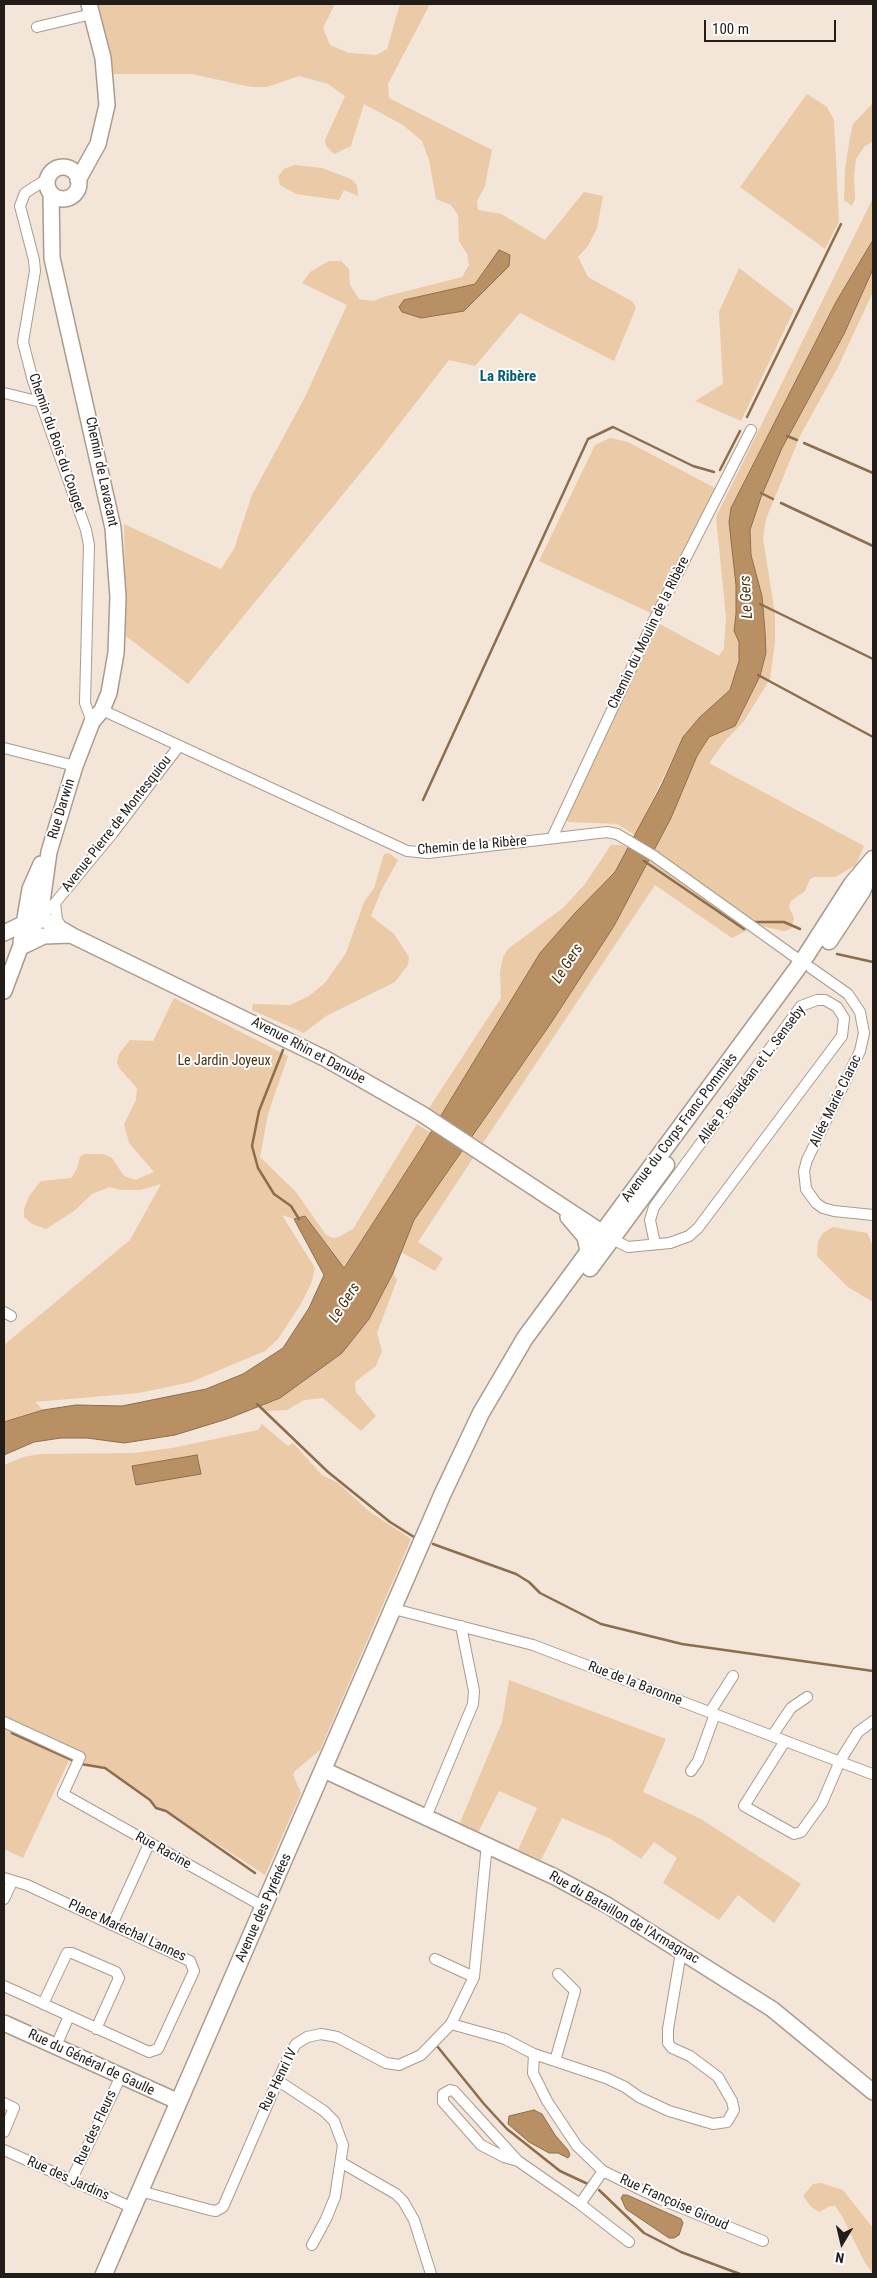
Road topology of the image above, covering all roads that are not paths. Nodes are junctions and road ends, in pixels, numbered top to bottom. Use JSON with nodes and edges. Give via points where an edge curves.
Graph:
{"nodes":[{"id":1,"x":90,"y":9,"type":"edge"},
{"id":2,"x":37,"y":27,"type":"dead end"},
{"id":3,"x":74,"y":174,"type":"junction"},
{"id":4,"x":47,"y":179,"type":"junction"},
{"id":5,"x":58,"y":196,"type":"junction"},
{"id":6,"x":4,"y":393,"type":"edge"},
{"id":7,"x":41,"y":402,"type":"junction"},
{"id":8,"x":751,"y":430,"type":"dead end"},
{"id":9,"x":102,"y":710,"type":"junction"},
{"id":10,"x":92,"y":722,"type":"junction"},
{"id":11,"x":179,"y":746,"type":"junction"},
{"id":12,"x":4,"y":748,"type":"edge"},
{"id":13,"x":75,"y":766,"type":"junction"},
{"id":14,"x":552,"y":838,"type":"junction"},
{"id":15,"x":873,"y":859,"type":"edge"},
{"id":16,"x":873,"y":866,"type":"edge"},
{"id":17,"x":863,"y":889,"type":"edge"},
{"id":18,"x":55,"y":903,"type":"junction"},
{"id":19,"x":32,"y":922,"type":"junction"},
{"id":20,"x":4,"y":932,"type":"edge"},
{"id":21,"x":68,"y":933,"type":"junction"},
{"id":22,"x":20,"y":948,"type":"junction"},
{"id":23,"x":807,"y":965,"type":"junction"},
{"id":24,"x":6,"y":976,"type":"edge"},
{"id":25,"x":4,"y":991,"type":"edge"},
{"id":26,"x":860,"y":1012,"type":"junction"},
{"id":27,"x":844,"y":1018,"type":"junction"},
{"id":28,"x":541,"y":1192,"type":"junction"},
{"id":29,"x":873,"y":1214,"type":"edge"},
{"id":30,"x":607,"y":1236,"type":"junction"},
{"id":31,"x":655,"y":1244,"type":"junction"},
{"id":32,"x":588,"y":1252,"type":"junction"},
{"id":33,"x":507,"y":1371,"type":"junction"},
{"id":34,"x":423,"y":1541,"type":"joint"},
{"id":35,"x":394,"y":1609,"type":"junction"},
{"id":36,"x":461,"y":1626,"type":"junction"},
{"id":37,"x":733,"y":1676,"type":"dead end"},
{"id":38,"x":807,"y":1697,"type":"dead end"},
{"id":39,"x":712,"y":1713,"type":"junction"},
{"id":40,"x":873,"y":1721,"type":"edge"},
{"id":41,"x":4,"y":1722,"type":"edge"},
{"id":42,"x":772,"y":1736,"type":"junction"},
{"id":43,"x":785,"y":1741,"type":"junction"},
{"id":44,"x":840,"y":1761,"type":"junction"},
{"id":45,"x":324,"y":1770,"type":"junction"},
{"id":46,"x":691,"y":1771,"type":"dead end"},
{"id":47,"x":872,"y":1774,"type":"dead end"},
{"id":48,"x":426,"y":1817,"type":"junction"},
{"id":49,"x":149,"y":1844,"type":"junction"},
{"id":50,"x":487,"y":1844,"type":"junction"},
{"id":51,"x":8,"y":1880,"type":"edge"},
{"id":52,"x":4,"y":1900,"type":"edge"},
{"id":53,"x":264,"y":1908,"type":"junction"},
{"id":54,"x":112,"y":1925,"type":"junction"},
{"id":55,"x":681,"y":1952,"type":"junction"},
{"id":56,"x":435,"y":1959,"type":"dead end"},
{"id":57,"x":558,"y":1974,"type":"dead end"},
{"id":58,"x":474,"y":1977,"type":"junction"},
{"id":59,"x":4,"y":1986,"type":"edge"},
{"id":60,"x":43,"y":2004,"type":"junction"},
{"id":61,"x":69,"y":2016,"type":"junction"},
{"id":62,"x":4,"y":2022,"type":"edge"},
{"id":63,"x":451,"y":2024,"type":"junction"},
{"id":64,"x":96,"y":2028,"type":"junction"},
{"id":65,"x":56,"y":2046,"type":"junction"},
{"id":66,"x":534,"y":2054,"type":"junction"},
{"id":67,"x":555,"y":2062,"type":"junction"},
{"id":68,"x":121,"y":2076,"type":"junction"},
{"id":69,"x":277,"y":2080,"type":"junction"},
{"id":70,"x":873,"y":2092,"type":"edge"},
{"id":71,"x":179,"y":2102,"type":"junction"},
{"id":72,"x":4,"y":2103,"type":"edge"},
{"id":73,"x":4,"y":2132,"type":"edge"},
{"id":74,"x":4,"y":2150,"type":"edge"},
{"id":75,"x":518,"y":2161,"type":"junction"},
{"id":76,"x":342,"y":2162,"type":"junction"},
{"id":77,"x":604,"y":2171,"type":"junction"},
{"id":78,"x":71,"y":2181,"type":"junction"},
{"id":79,"x":140,"y":2191,"type":"junction"},
{"id":80,"x":580,"y":2204,"type":"junction"},
{"id":81,"x":133,"y":2208,"type":"junction"},
{"id":82,"x":763,"y":2241,"type":"dead end"},
{"id":83,"x":629,"y":2242,"type":"dead end"},
{"id":84,"x":312,"y":2245,"type":"dead end"},
{"id":85,"x":426,"y":2271,"type":"edge"},
{"id":86,"x":104,"y":2274,"type":"edge"}],
"edges":[{"from":1,"to":2,"type":"street"},
{"from":1,"to":3,"type":"street","via":[[104,58],[107,105],[98,144],[88,164]]},
{"from":3,"to":4,"type":"street","via":[[64,167],[53,170]]},
{"from":3,"to":5,"type":"street","via":[[74,194]]},
{"from":4,"to":5,"type":"street","via":[[48,190]]},
{"from":4,"to":7,"type":"street","name":"Chemin du Bois du Couget","via":[[25,193],[20,206],[35,271],[23,342],[24,354]]},
{"from":5,"to":9,"type":"street","name":"Chemin de Lavacant","via":[[52,220],[52,258],[114,528],[118,597],[116,653],[113,676]]},
{"from":6,"to":7,"type":"street"},
{"from":7,"to":10,"type":"street","name":"Chemin du Bois du Couget","via":[[89,545],[85,703]]},
{"from":8,"to":14,"type":"street","name":"Chemin du Moulin de la Ribère","via":[[654,620]]},
{"from":9,"to":10,"type":"street","name":"Chemin de Lavacant"},
{"from":9,"to":11,"type":"street","name":"Chemin de la Ribère"},
{"from":10,"to":13,"type":"street","name":"Rue Darwin"},
{"from":11,"to":14,"type":"street","name":"Chemin de la Ribère","via":[[407,851],[428,852]]},
{"from":11,"to":18,"type":"street","name":"Avenue Pierre de Montesquiou"},
{"from":12,"to":13,"type":"street"},
{"from":13,"to":19,"type":"street","name":"Rue Darwin","via":[[48,852]]},
{"from":14,"to":23,"type":"street","name":"Chemin de la Ribère","via":[[607,832],[627,839]]},
{"from":15,"to":17,"type":"main road"},
{"from":16,"to":17,"type":"main road"},
{"from":17,"to":23,"type":"main road","name":"Avenue du Corps Franc Pommiès"},
{"from":18,"to":19,"type":"street","name":"Avenue Pierre de Montesquiou"},
{"from":18,"to":21,"type":"street","name":"Avenue Pierre de Montesquiou","via":[[57,920]]},
{"from":19,"to":20,"type":"street"},
{"from":19,"to":21,"type":"street","name":"Avenue Rhin et Danube"},
{"from":19,"to":22,"type":"street"},
{"from":21,"to":22,"type":"street","via":[[44,936]]},
{"from":21,"to":28,"type":"street","name":"Avenue Rhin et Danube","via":[[282,1036],[422,1114]]},
{"from":22,"to":24,"type":"street"},
{"from":23,"to":26,"type":"street","name":"Allée Marie Clarac","via":[[848,994]]},
{"from":23,"to":30,"type":"main road","name":"Avenue du Corps Franc Pommiès"},
{"from":24,"to":25,"type":"street"},
{"from":26,"to":27,"type":"street"},
{"from":26,"to":29,"type":"street","name":"Allée Marie Clarac","via":[[864,1033],[860,1051],[807,1160],[804,1180],[810,1197],[823,1208]]},
{"from":27,"to":31,"type":"street","via":[[842,1036],[698,1228],[680,1240]]},
{"from":27,"to":31,"type":"street","name":"Allée P. Baudéan et L. Senseby","via":[[837,1006],[825,1000],[801,1006],[654,1207],[650,1220]]},
{"from":28,"to":30,"type":"street","name":"Avenue Rhin et Danube"},
{"from":28,"to":32,"type":"street","name":"Avenue Rhin et Danube","via":[[578,1227],[585,1237]]},
{"from":30,"to":31,"type":"street","via":[[628,1247]]},
{"from":30,"to":32,"type":"main road","name":"Avenue du Corps Franc Pommiès"},
{"from":30,"to":33,"type":"main road","name":"Avenue du Corps Franc Pommiès","via":[[534,1342]]},
{"from":32,"to":33,"type":"main road","name":"Avenue du Corps Franc Pommiès","via":[[525,1338]]},
{"from":33,"to":34,"type":"main road","name":"Avenue du Corps Franc Pommiès","via":[[461,1451]]},
{"from":34,"to":35,"type":"main road","name":"Avenue des Pyrénées"},
{"from":35,"to":36,"type":"street","name":"Rue de la Baronne"},
{"from":35,"to":45,"type":"main road","name":"Avenue des Pyrénées"},
{"from":36,"to":39,"type":"street","name":"Rue de la Baronne","via":[[533,1645]]},
{"from":36,"to":48,"type":"street","via":[[474,1691],[473,1704]]},
{"from":37,"to":39,"type":"street"},
{"from":38,"to":42,"type":"street","via":[[791,1708]]},
{"from":39,"to":42,"type":"street","name":"Rue de la Baronne"},
{"from":39,"to":46,"type":"street","via":[[698,1761]]},
{"from":40,"to":44,"type":"street","via":[[858,1732]]},
{"from":41,"to":49,"type":"street","name":"Rue Racine","via":[[80,1757],[63,1794]]},
{"from":42,"to":43,"type":"street","name":"Rue de la Baronne"},
{"from":43,"to":44,"type":"street","name":"Rue de la Baronne"},
{"from":43,"to":44,"type":"street","via":[[744,1806],[794,1834],[801,1832],[822,1803]]},
{"from":44,"to":47,"type":"street","name":"Rue de la Baronne"},
{"from":45,"to":48,"type":"street","name":"Rue du Bataillon de l'Armagnac"},
{"from":45,"to":53,"type":"main road","name":"Avenue des Pyrénées"},
{"from":48,"to":50,"type":"street","name":"Rue du Bataillon de l'Armagnac"},
{"from":49,"to":53,"type":"street","name":"Rue Racine"},
{"from":49,"to":54,"type":"street"},
{"from":50,"to":55,"type":"street","name":"Rue du Bataillon de l'Armagnac","via":[[607,1905]]},
{"from":50,"to":58,"type":"street","name":"Rue Henri IV"},
{"from":51,"to":52,"type":"street","name":"Place Maréchal Lannes"},
{"from":51,"to":54,"type":"street","name":"Place Maréchal Lannes","via":[[27,1885]]},
{"from":53,"to":71,"type":"main road","name":"Avenue des Pyrénées"},
{"from":54,"to":64,"type":"street","name":"Place Maréchal Lannes","via":[[190,1961],[194,1971],[158,2049],[145,2051]]},
{"from":55,"to":67,"type":"street","via":[[668,2043],[718,2077],[734,2110],[727,2122],[713,2124],[669,2111],[606,2078]]},
{"from":55,"to":70,"type":"street","name":"Rue du Bataillon de l'Armagnac","via":[[772,2009]]},
{"from":56,"to":58,"type":"street"},
{"from":57,"to":67,"type":"street","via":[[575,1991]]},
{"from":58,"to":63,"type":"street","name":"Rue Henri IV"},
{"from":59,"to":60,"type":"street","name":"Place Maréchal Lannes"},
{"from":60,"to":61,"type":"street","name":"Place Maréchal Lannes"},
{"from":60,"to":64,"type":"street","via":[[67,1953],[116,1972],[119,1978]]},
{"from":61,"to":64,"type":"street","name":"Place Maréchal Lannes"},
{"from":61,"to":65,"type":"street"},
{"from":62,"to":65,"type":"street","name":"Rue du Général de Gaulle"},
{"from":63,"to":66,"type":"street","via":[[505,2039]]},
{"from":63,"to":69,"type":"street","name":"Rue Henri IV","via":[[421,2055],[399,2065],[386,2063],[337,2037],[321,2034],[306,2037],[296,2044]]},
{"from":65,"to":68,"type":"street","name":"Rue du Général de Gaulle"},
{"from":66,"to":67,"type":"street"},
{"from":66,"to":77,"type":"street","name":"Rue Françoise Giroud","via":[[533,2073],[547,2101],[577,2146]]},
{"from":68,"to":71,"type":"street","name":"Rue du Général de Gaulle"},
{"from":68,"to":78,"type":"street","name":"Rue des Fleurs"},
{"from":69,"to":76,"type":"street","via":[[334,2121],[343,2145]]},
{"from":69,"to":79,"type":"street","name":"Rue Henri IV","via":[[220,2210]]},
{"from":71,"to":79,"type":"main road","name":"Avenue des Pyrénées"},
{"from":72,"to":73,"type":"street","via":[[14,2108]]},
{"from":74,"to":78,"type":"street","name":"Rue des Jardins"},
{"from":75,"to":75,"type":"street","via":[[454,2091],[443,2094],[442,2102],[481,2145]]},
{"from":75,"to":80,"type":"street"},
{"from":76,"to":84,"type":"street","via":[[331,2209]]},
{"from":76,"to":85,"type":"street","via":[[403,2201],[414,2220]]},
{"from":77,"to":80,"type":"street"},
{"from":77,"to":82,"type":"street","name":"Rue Françoise Giroud","via":[[660,2199]]},
{"from":78,"to":81,"type":"street","name":"Rue des Jardins"},
{"from":79,"to":81,"type":"main road","name":"Avenue des Pyrénées"},
{"from":80,"to":83,"type":"street"},
{"from":81,"to":86,"type":"main road","name":"Avenue des Pyrénées"}]}
